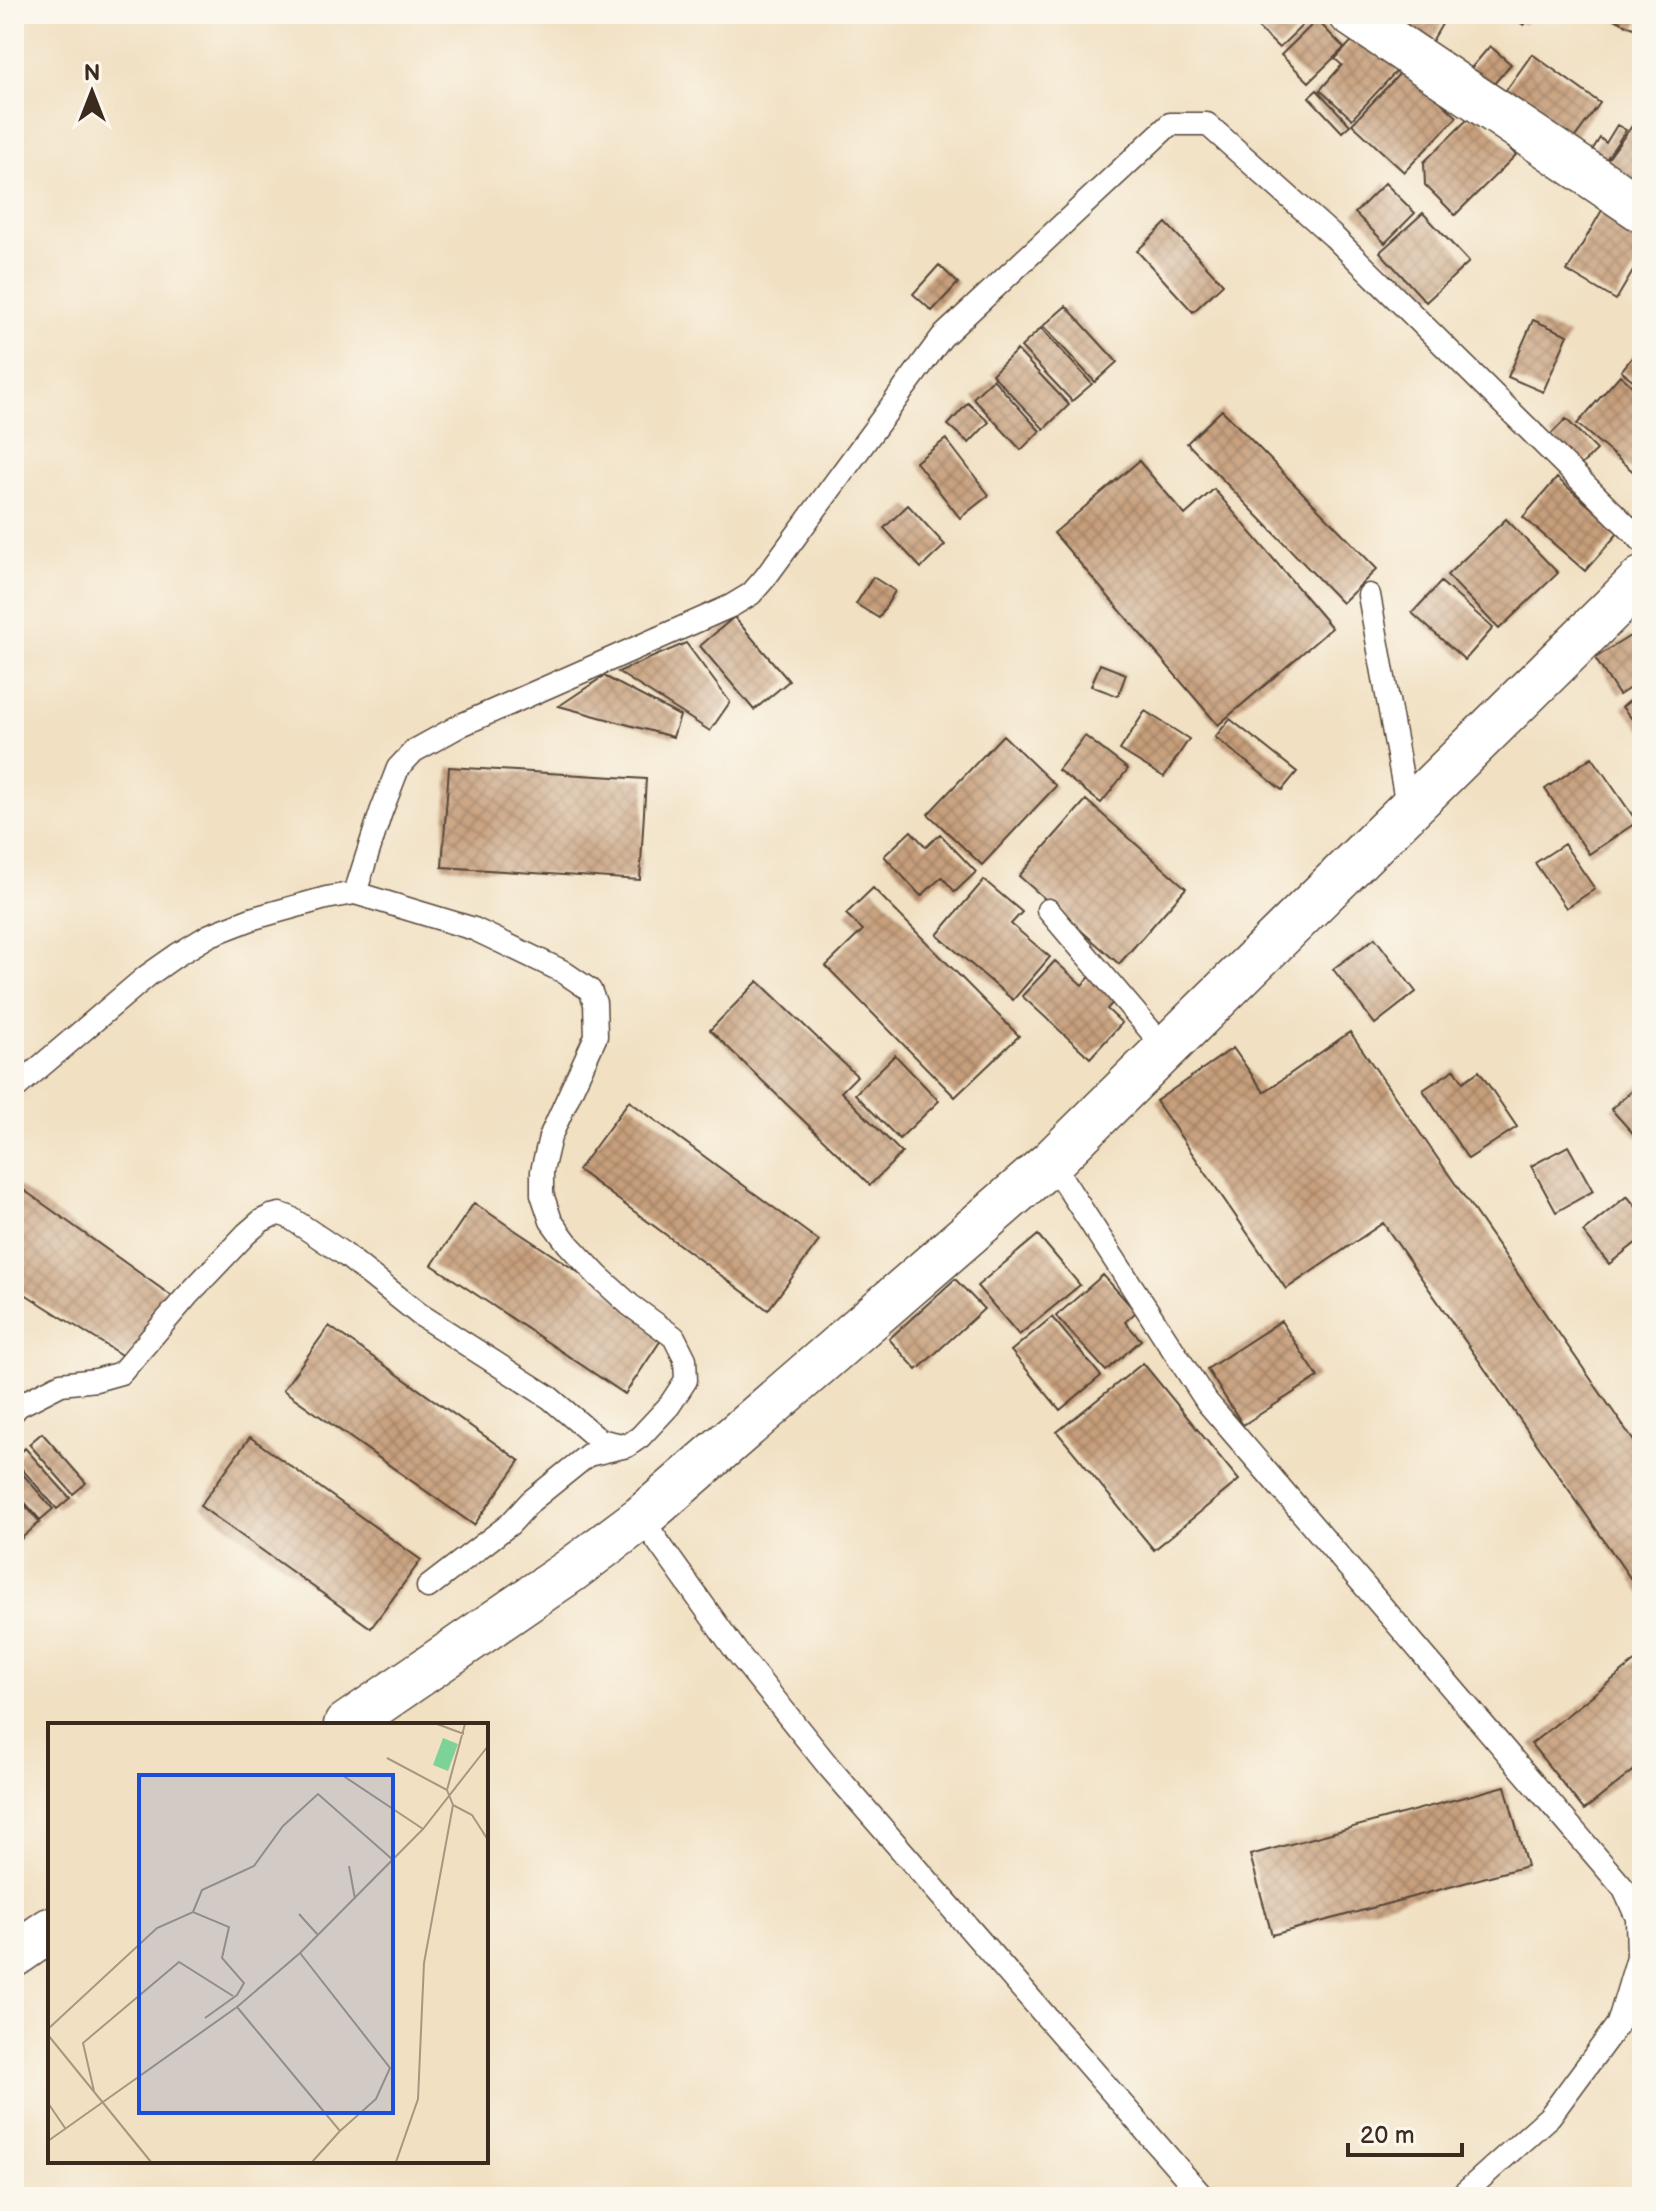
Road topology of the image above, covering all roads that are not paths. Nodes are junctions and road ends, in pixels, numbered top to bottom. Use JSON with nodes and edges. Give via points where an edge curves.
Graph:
{"nodes":[{"id":1,"x":1351,"y":14,"type":"edge"},
{"id":2,"x":1642,"y":210,"type":"edge"},
{"id":3,"x":1642,"y":541,"type":"edge"},
{"id":4,"x":1642,"y":579,"type":"edge"},
{"id":5,"x":1369,"y":595,"type":"dead end"},
{"id":6,"x":1408,"y":811,"type":"junction"},
{"id":7,"x":355,"y":893,"type":"junction"},
{"id":8,"x":1048,"y":910,"type":"dead end"},
{"id":9,"x":1166,"y":1049,"type":"junction"},
{"id":10,"x":14,"y":1089,"type":"edge"},
{"id":11,"x":1051,"y":1162,"type":"junction"},
{"id":12,"x":14,"y":1411,"type":"edge"},
{"id":13,"x":627,"y":1446,"type":"junction"},
{"id":14,"x":641,"y":1518,"type":"junction"},
{"id":15,"x":428,"y":1587,"type":"dead end"},
{"id":16,"x":349,"y":1723,"type":"edge"},
{"id":17,"x":48,"y":1931,"type":"edge"},
{"id":18,"x":14,"y":1955,"type":"edge"},
{"id":19,"x":1203,"y":2197,"type":"edge"},
{"id":20,"x":1460,"y":2197,"type":"edge"}],
"edges":[{"from":1,"to":2,"type":"street"},
{"from":3,"to":7,"type":"lane","via":[[1334,237],[1231,145],[1207,124],[1170,124],[942,337],[751,594],[414,751],[398,768]]},
{"from":4,"to":6,"type":"street"},
{"from":5,"to":6,"type":"lane"},
{"from":6,"to":9,"type":"street"},
{"from":7,"to":10,"type":"lane","via":[[254,918],[210,935],[147,976]]},
{"from":7,"to":13,"type":"lane","via":[[474,929],[590,990],[596,1036],[550,1137],[542,1194],[551,1221],[568,1244],[630,1305],[668,1331],[685,1359],[686,1380],[669,1406]]},
{"from":8,"to":9,"type":"lane"},
{"from":9,"to":11,"type":"street"},
{"from":11,"to":14,"type":"street"},
{"from":11,"to":20,"type":"lane","via":[[1207,1402],[1624,1889],[1637,1918],[1638,1957],[1618,2024],[1550,2116]]},
{"from":12,"to":13,"type":"lane","via":[[61,1384],[121,1373],[246,1234],[280,1214],[344,1254],[419,1314],[550,1398],[599,1440]]},
{"from":13,"to":15,"type":"lane","via":[[588,1455]]},
{"from":14,"to":16,"type":"street"},
{"from":14,"to":19,"type":"lane","via":[[736,1651],[829,1767]]},
{"from":17,"to":18,"type":"street"}]}
